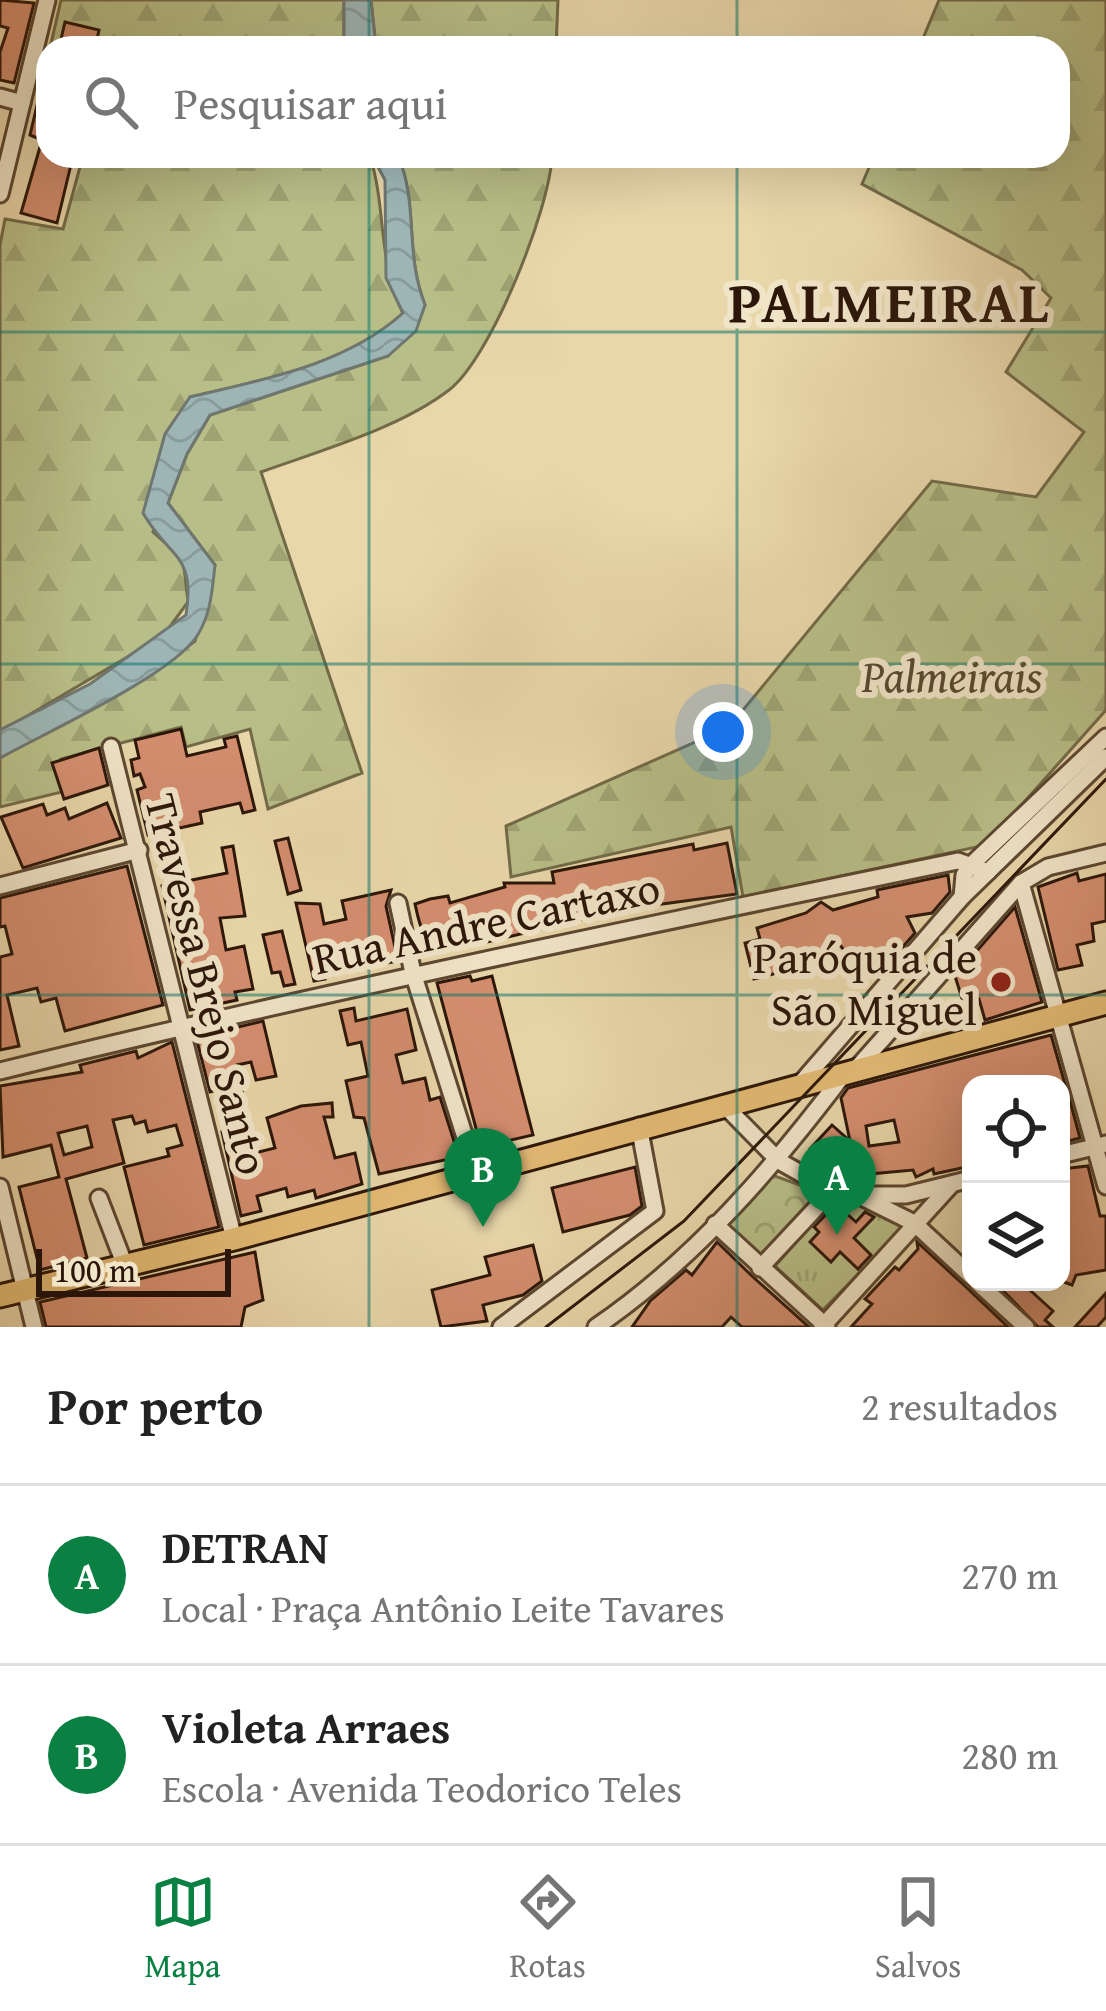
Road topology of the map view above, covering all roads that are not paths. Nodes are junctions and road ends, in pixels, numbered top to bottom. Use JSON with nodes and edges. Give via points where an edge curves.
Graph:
{"nodes":[{"id":1,"x":46,"y":0,"type":"edge"},
{"id":2,"x":38,"y":36,"type":"edge"},
{"id":3,"x":36,"y":43,"type":"edge"},
{"id":4,"x":0,"y":97,"type":"edge"},
{"id":5,"x":22,"y":103,"type":"junction"},
{"id":6,"x":0,"y":194,"type":"edge"},
{"id":7,"x":1106,"y":737,"type":"edge"},
{"id":8,"x":111,"y":747,"type":"dead end"},
{"id":9,"x":1106,"y":757,"type":"edge"},
{"id":10,"x":139,"y":850,"type":"junction"},
{"id":11,"x":1106,"y":853,"type":"edge"},
{"id":12,"x":971,"y":865,"type":"junction"},
{"id":13,"x":988,"y":872,"type":"junction"},
{"id":14,"x":1021,"y":883,"type":"junction"},
{"id":15,"x":0,"y":886,"type":"edge"},
{"id":16,"x":962,"y":897,"type":"junction"},
{"id":17,"x":398,"y":903,"type":"dead end"},
{"id":18,"x":413,"y":973,"type":"junction"},
{"id":19,"x":1106,"y":1003,"type":"edge"},
{"id":20,"x":1058,"y":1016,"type":"junction"},
{"id":21,"x":181,"y":1027,"type":"junction"},
{"id":22,"x":0,"y":1070,"type":"edge"},
{"id":23,"x":851,"y":1071,"type":"junction"},
{"id":24,"x":811,"y":1081,"type":"junction"},
{"id":25,"x":723,"y":1104,"type":"junction"},
{"id":26,"x":639,"y":1126,"type":"junction"},
{"id":27,"x":1101,"y":1145,"type":"edge"},
{"id":28,"x":1070,"y":1153,"type":"edge"},
{"id":29,"x":779,"y":1161,"type":"junction"},
{"id":30,"x":476,"y":1169,"type":"junction"},
{"id":31,"x":962,"y":1181,"type":"edge"},
{"id":32,"x":952,"y":1184,"type":"junction"},
{"id":33,"x":1106,"y":1186,"type":"edge"},
{"id":34,"x":0,"y":1187,"type":"edge"},
{"id":35,"x":832,"y":1191,"type":"junction"},
{"id":36,"x":858,"y":1195,"type":"junction"},
{"id":37,"x":99,"y":1198,"type":"dead end"},
{"id":38,"x":914,"y":1223,"type":"junction"},
{"id":39,"x":715,"y":1224,"type":"junction"},
{"id":40,"x":234,"y":1239,"type":"junction"},
{"id":41,"x":124,"y":1263,"type":"junction"},
{"id":42,"x":760,"y":1268,"type":"junction"},
{"id":43,"x":962,"y":1268,"type":"edge"},
{"id":44,"x":25,"y":1290,"type":"junction"},
{"id":45,"x":987,"y":1291,"type":"edge"},
{"id":46,"x":0,"y":1296,"type":"edge"},
{"id":47,"x":825,"y":1326,"type":"edge"},
{"id":48,"x":34,"y":1327,"type":"edge"},
{"id":49,"x":501,"y":1327,"type":"edge"},
{"id":50,"x":596,"y":1327,"type":"edge"},
{"id":51,"x":1026,"y":1327,"type":"edge"}],
"edges":[{"from":1,"to":2,"type":"street"},
{"from":3,"to":5,"type":"street"},
{"from":4,"to":5,"type":"street"},
{"from":5,"to":6,"type":"street"},
{"from":7,"to":12,"type":"street"},
{"from":8,"to":10,"type":"street","name":"Travessa Brejo Santo"},
{"from":9,"to":13,"type":"street"},
{"from":10,"to":15,"type":"street"},
{"from":10,"to":21,"type":"street","name":"Travessa Brejo Santo"},
{"from":11,"to":14,"type":"street","via":[[1048,867]]},
{"from":12,"to":13,"type":"street","name":"Rua Andre Cartaxo"},
{"from":12,"to":16,"type":"street"},
{"from":12,"to":18,"type":"street","name":"Rua Andre Cartaxo","via":[[958,861]]},
{"from":13,"to":16,"type":"street"},
{"from":14,"to":20,"type":"street"},
{"from":14,"to":23,"type":"street"},
{"from":16,"to":24,"type":"street"},
{"from":17,"to":18,"type":"street"},
{"from":18,"to":21,"type":"street","name":"Rua Andre Cartaxo"},
{"from":18,"to":30,"type":"street"},
{"from":19,"to":20,"type":"main road"},
{"from":20,"to":23,"type":"main road"},
{"from":20,"to":27,"type":"street"},
{"from":21,"to":22,"type":"street","name":"Rua Andre Cartaxo"},
{"from":21,"to":40,"type":"street","name":"Travessa Brejo Santo"},
{"from":23,"to":24,"type":"main road"},
{"from":23,"to":29,"type":"street"},
{"from":24,"to":25,"type":"main road"},
{"from":25,"to":26,"type":"main road"},
{"from":25,"to":29,"type":"street"},
{"from":26,"to":30,"type":"main road"},
{"from":26,"to":49,"type":"street","via":[[656,1211]]},
{"from":27,"to":28,"type":"street"},
{"from":27,"to":33,"type":"street"},
{"from":29,"to":35,"type":"street"},
{"from":29,"to":39,"type":"street"},
{"from":30,"to":40,"type":"main road"},
{"from":31,"to":32,"type":"street"},
{"from":32,"to":36,"type":"street"},
{"from":32,"to":38,"type":"street"},
{"from":34,"to":44,"type":"street"},
{"from":35,"to":36,"type":"street"},
{"from":35,"to":42,"type":"street"},
{"from":36,"to":38,"type":"street"},
{"from":37,"to":41,"type":"street"},
{"from":38,"to":43,"type":"street"},
{"from":38,"to":47,"type":"street"},
{"from":39,"to":42,"type":"street"},
{"from":39,"to":50,"type":"street"},
{"from":40,"to":41,"type":"main road"},
{"from":41,"to":44,"type":"main road"},
{"from":42,"to":47,"type":"street"},
{"from":44,"to":46,"type":"main road"},
{"from":44,"to":48,"type":"street"},
{"from":45,"to":51,"type":"street"}]}
